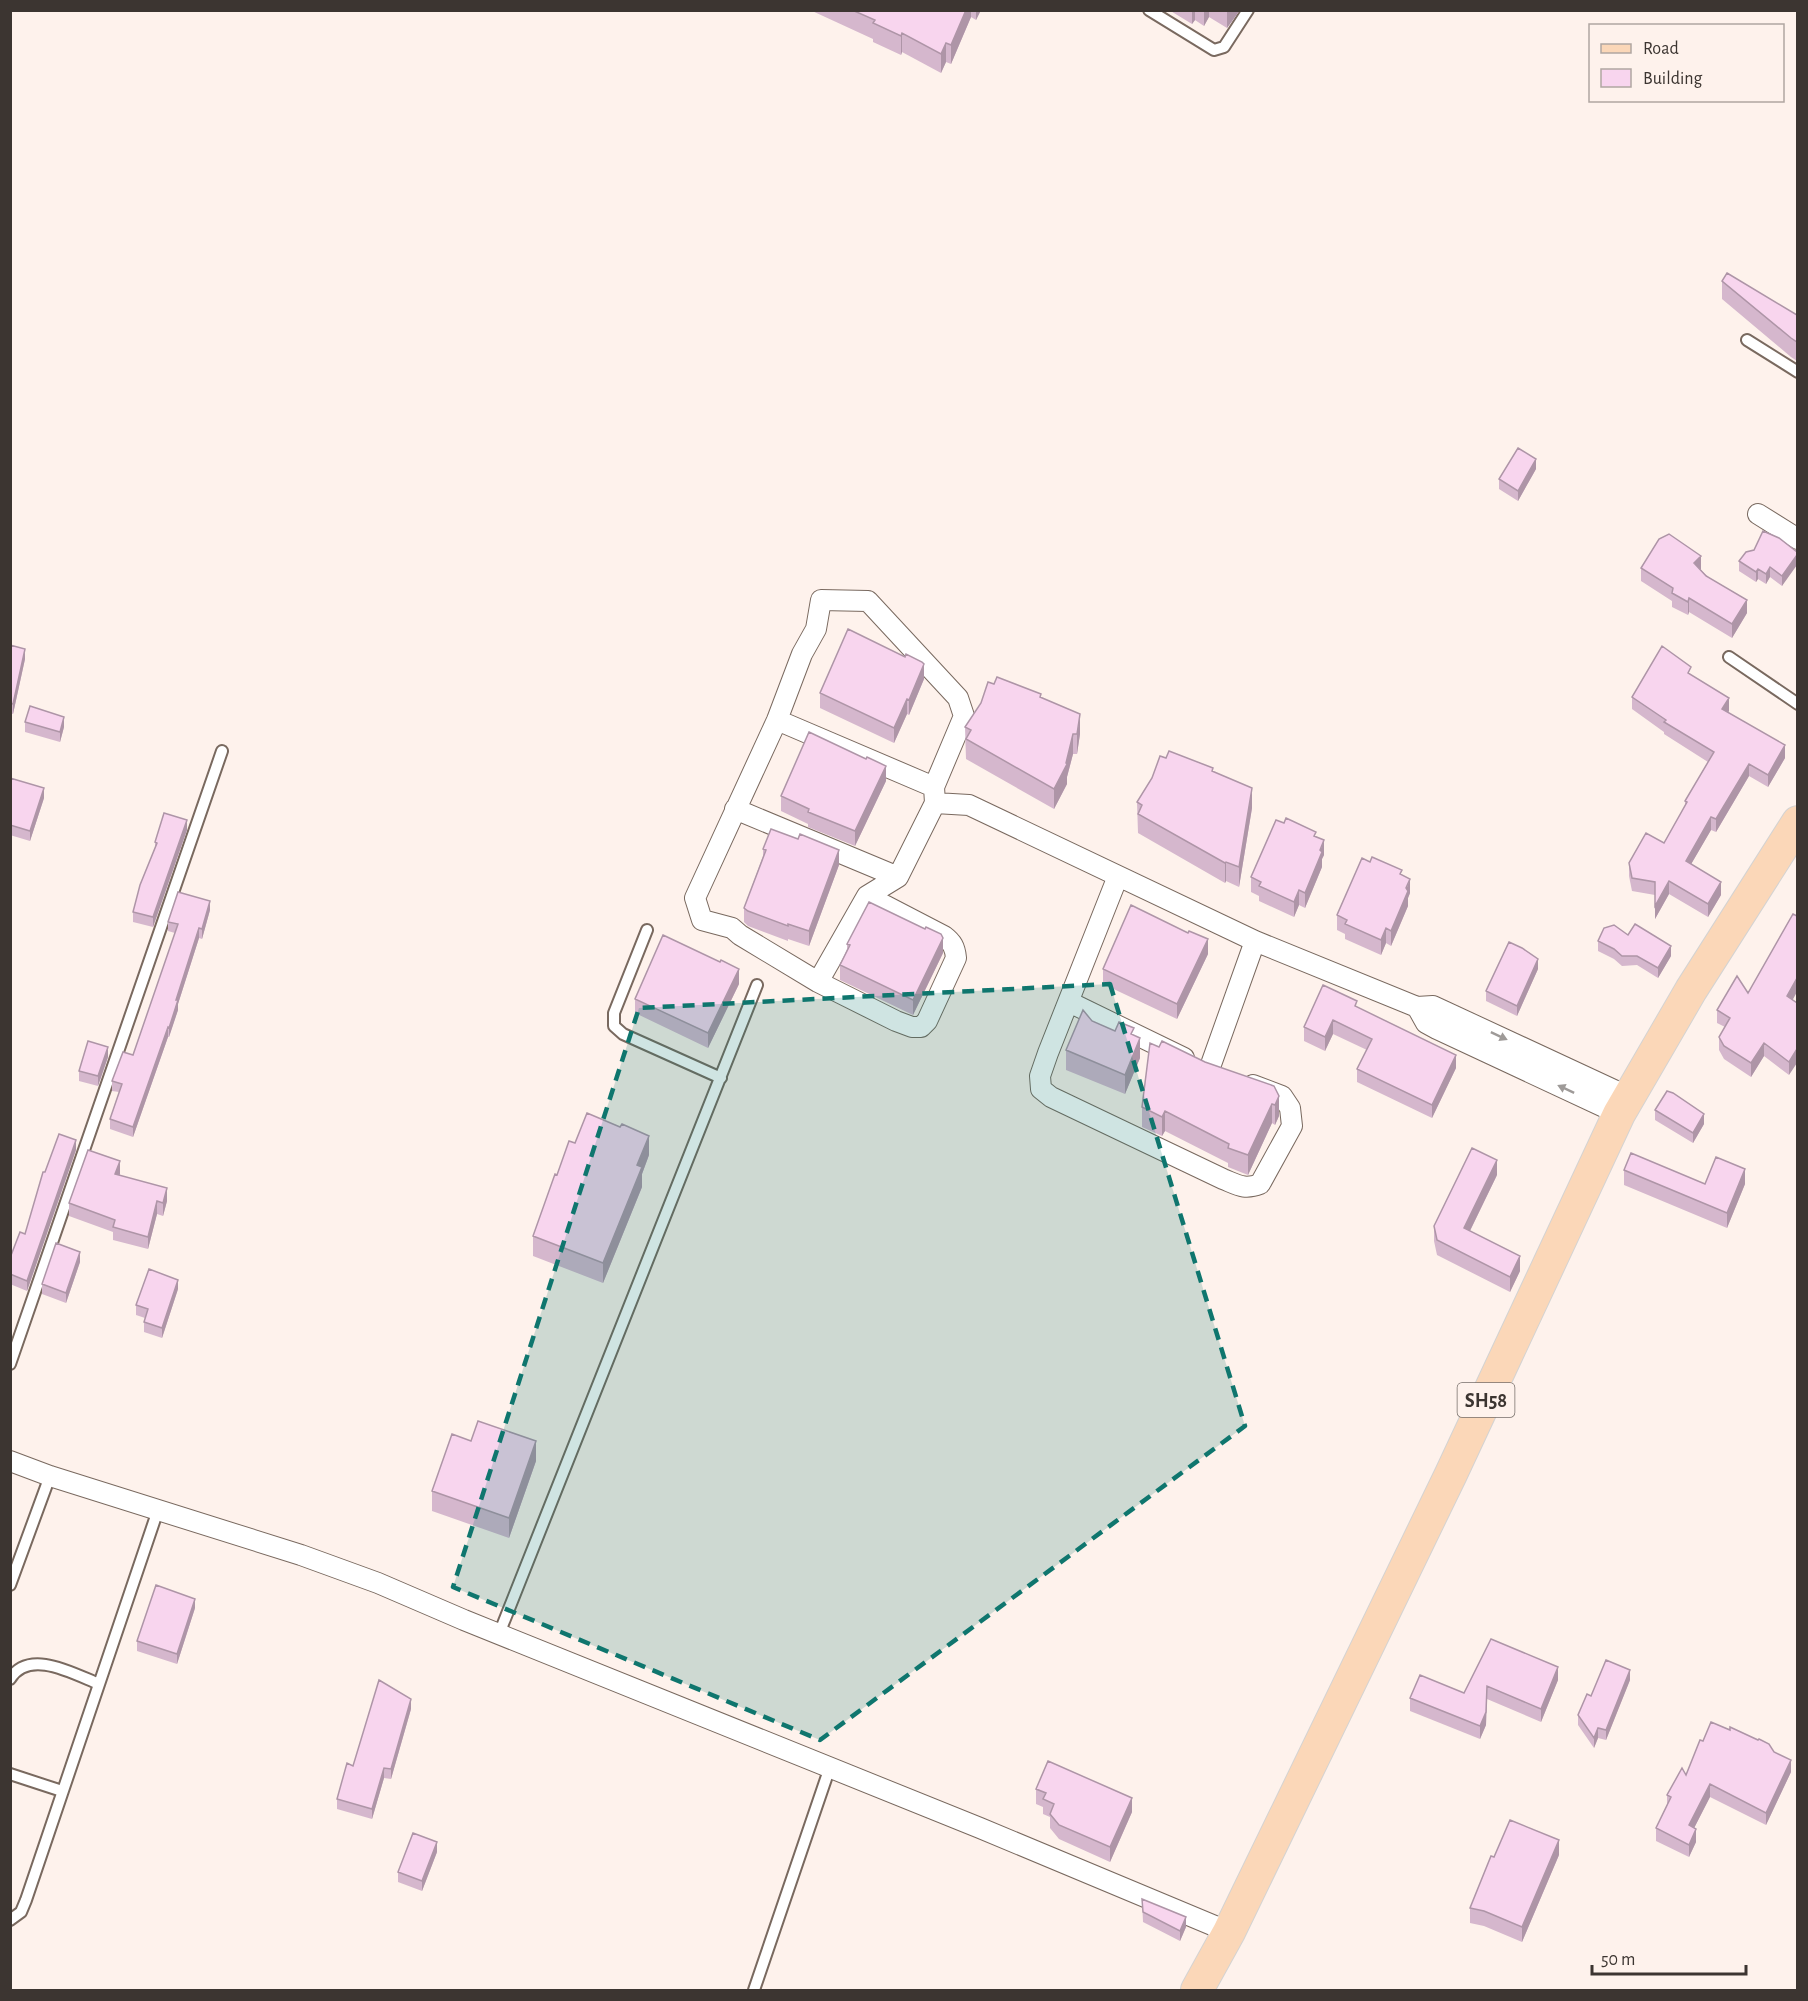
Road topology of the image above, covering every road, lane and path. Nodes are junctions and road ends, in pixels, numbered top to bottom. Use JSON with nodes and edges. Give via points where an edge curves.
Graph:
{"nodes":[{"id":1,"x":1149,"y":10,"type":"edge"},
{"id":2,"x":1248,"y":10,"type":"edge"},
{"id":3,"x":1747,"y":340,"type":"dead end"},
{"id":4,"x":1797,"y":372,"type":"edge"},
{"id":5,"x":1758,"y":514,"type":"dead end"},
{"id":6,"x":1797,"y":540,"type":"edge"},
{"id":7,"x":1729,"y":657,"type":"dead end"},
{"id":8,"x":1797,"y":704,"type":"edge"},
{"id":9,"x":777,"y":720,"type":"junction"},
{"id":10,"x":222,"y":751,"type":"dead end"},
{"id":11,"x":935,"y":795,"type":"junction"},
{"id":12,"x":735,"y":809,"type":"junction"},
{"id":13,"x":1797,"y":822,"type":"edge"},
{"id":14,"x":1118,"y":876,"type":"junction"},
{"id":15,"x":898,"y":877,"type":"junction"},
{"id":16,"x":867,"y":896,"type":"junction"},
{"id":17,"x":647,"y":930,"type":"dead end"},
{"id":18,"x":1256,"y":941,"type":"junction"},
{"id":19,"x":818,"y":982,"type":"junction"},
{"id":20,"x":758,"y":985,"type":"dead end"},
{"id":21,"x":1069,"y":1002,"type":"junction"},
{"id":22,"x":1209,"y":1070,"type":"junction"},
{"id":23,"x":721,"y":1078,"type":"junction"},
{"id":24,"x":1624,"y":1106,"type":"junction"},
{"id":25,"x":10,"y":1364,"type":"edge"},
{"id":26,"x":10,"y":1461,"type":"edge"},
{"id":27,"x":50,"y":1476,"type":"junction"},
{"id":28,"x":158,"y":1510,"type":"junction"},
{"id":29,"x":10,"y":1585,"type":"edge"},
{"id":30,"x":499,"y":1634,"type":"junction"},
{"id":31,"x":10,"y":1679,"type":"edge"},
{"id":32,"x":99,"y":1684,"type":"junction"},
{"id":33,"x":830,"y":1767,"type":"junction"},
{"id":34,"x":10,"y":1774,"type":"edge"},
{"id":35,"x":62,"y":1791,"type":"junction"},
{"id":36,"x":10,"y":1920,"type":"edge"},
{"id":37,"x":1228,"y":1932,"type":"junction"},
{"id":38,"x":754,"y":1990,"type":"edge"},
{"id":39,"x":1197,"y":1990,"type":"edge"}],
"edges":[{"from":1,"to":2,"type":"lane","via":[[1214,50],[1224,47]]},
{"from":3,"to":4,"type":"lane"},
{"from":5,"to":6,"type":"street"},
{"from":7,"to":8,"type":"lane"},
{"from":9,"to":11,"type":"street"},
{"from":9,"to":11,"type":"street","via":[[802,654],[816,629],[822,600],[868,601],[962,705],[964,716]]},
{"from":9,"to":12,"type":"street"},
{"from":10,"to":25,"type":"lane"},
{"from":11,"to":14,"type":"street","via":[[969,805]]},
{"from":11,"to":15,"type":"street"},
{"from":12,"to":15,"type":"street"},
{"from":12,"to":19,"type":"street","via":[[695,898],[702,920],[732,928]]},
{"from":13,"to":24,"type":"main road","number":"SH58","via":[[1691,990]]},
{"from":14,"to":18,"type":"street"},
{"from":14,"to":21,"type":"street"},
{"from":15,"to":16,"type":"street"},
{"from":16,"to":19,"type":"street"},
{"from":16,"to":19,"type":"street","via":[[944,936],[955,949],[956,958],[927,1022],[912,1027]]},
{"from":17,"to":23,"type":"lane","via":[[614,1013],[615,1026],[623,1035]]},
{"from":18,"to":22,"type":"street"},
{"from":18,"to":24,"type":"street","via":[[1417,1007],[1434,1005]]},
{"from":20,"to":23,"type":"lane"},
{"from":21,"to":22,"type":"street"},
{"from":21,"to":22,"type":"street","via":[[1040,1076],[1041,1089],[1212,1174],[1250,1188],[1260,1184],[1292,1126],[1290,1108],[1282,1096]]},
{"from":23,"to":30,"type":"lane"},
{"from":24,"to":37,"type":"main road","number":"SH58","via":[[1451,1474]]},
{"from":26,"to":27,"type":"street"},
{"from":27,"to":28,"type":"street"},
{"from":27,"to":29,"type":"lane"},
{"from":28,"to":30,"type":"street","via":[[378,1582]]},
{"from":28,"to":32,"type":"lane"},
{"from":30,"to":33,"type":"street"},
{"from":31,"to":32,"type":"lane","via":[[22,1667],[40,1664]]},
{"from":32,"to":35,"type":"lane"},
{"from":33,"to":37,"type":"street"},
{"from":33,"to":38,"type":"lane"},
{"from":34,"to":35,"type":"lane"},
{"from":35,"to":36,"type":"lane","via":[[26,1900],[21,1912]]},
{"from":37,"to":39,"type":"main road","number":"SH58"}]}
